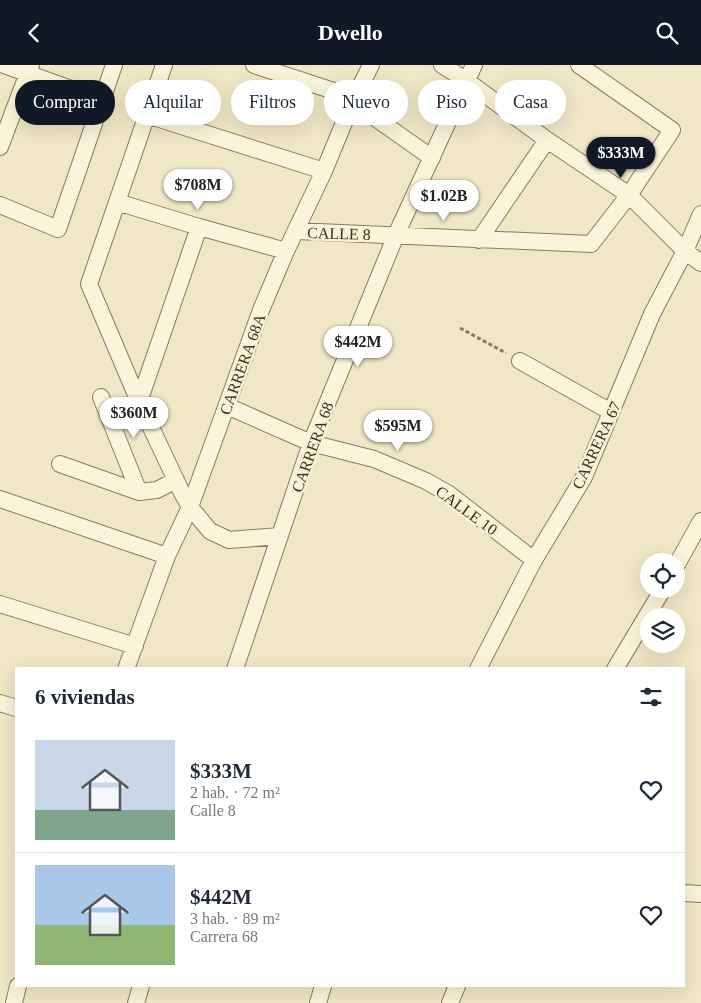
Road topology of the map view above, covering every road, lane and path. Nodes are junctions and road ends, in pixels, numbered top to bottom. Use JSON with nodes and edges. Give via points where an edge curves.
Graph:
{"nodes":[{"id":1,"x":4,"y":65,"type":"edge"},
{"id":2,"x":114,"y":65,"type":"edge"},
{"id":3,"x":164,"y":65,"type":"edge"},
{"id":4,"x":254,"y":65,"type":"edge"},
{"id":5,"x":370,"y":65,"type":"edge"},
{"id":6,"x":442,"y":65,"type":"edge"},
{"id":7,"x":474,"y":65,"type":"edge"},
{"id":8,"x":579,"y":65,"type":"edge"},
{"id":9,"x":29,"y":69,"type":"edge"},
{"id":10,"x":55,"y":80,"type":"edge"},
{"id":11,"x":109,"y":80,"type":"edge"},
{"id":12,"x":159,"y":80,"type":"edge"},
{"id":13,"x":363,"y":80,"type":"edge"},
{"id":14,"x":465,"y":80,"type":"edge"},
{"id":15,"x":467,"y":80,"type":"edge"},
{"id":16,"x":324,"y":88,"type":"edge"},
{"id":17,"x":485,"y":94,"type":"edge"},
{"id":18,"x":93,"y":125,"type":"edge"},
{"id":19,"x":144,"y":125,"type":"edge"},
{"id":20,"x":179,"y":125,"type":"edge"},
{"id":21,"x":343,"y":125,"type":"edge"},
{"id":22,"x":387,"y":125,"type":"edge"},
{"id":23,"x":447,"y":125,"type":"edge"},
{"id":24,"x":547,"y":140,"type":"junction"},
{"id":25,"x":0,"y":147,"type":"edge"},
{"id":26,"x":432,"y":157,"type":"junction"},
{"id":27,"x":324,"y":171,"type":"junction"},
{"id":28,"x":629,"y":195,"type":"junction"},
{"id":29,"x":117,"y":202,"type":"junction"},
{"id":30,"x":0,"y":205,"type":"edge"},
{"id":31,"x":701,"y":214,"type":"edge"},
{"id":32,"x":199,"y":227,"type":"junction"},
{"id":33,"x":296,"y":231,"type":"junction"},
{"id":34,"x":396,"y":235,"type":"junction"},
{"id":35,"x":479,"y":240,"type":"junction"},
{"id":36,"x":286,"y":251,"type":"junction"},
{"id":37,"x":685,"y":251,"type":"junction"},
{"id":38,"x":701,"y":263,"type":"edge"},
{"id":39,"x":460,"y":328,"type":"dead end"},
{"id":40,"x":520,"y":361,"type":"joint"},
{"id":41,"x":101,"y":397,"type":"dead end"},
{"id":42,"x":139,"y":402,"type":"junction"},
{"id":43,"x":228,"y":406,"type":"junction"},
{"id":44,"x":611,"y":412,"type":"junction"},
{"id":45,"x":311,"y":443,"type":"junction"},
{"id":46,"x":60,"y":464,"type":"dead end"},
{"id":47,"x":176,"y":480,"type":"junction"},
{"id":48,"x":139,"y":492,"type":"junction"},
{"id":49,"x":0,"y":499,"type":"edge"},
{"id":50,"x":190,"y":507,"type":"junction"},
{"id":51,"x":701,"y":521,"type":"edge"},
{"id":52,"x":280,"y":536,"type":"junction"},
{"id":53,"x":683,"y":553,"type":"edge"},
{"id":54,"x":166,"y":556,"type":"junction"},
{"id":55,"x":534,"y":560,"type":"junction"},
{"id":56,"x":658,"y":598,"type":"edge"},
{"id":57,"x":0,"y":604,"type":"edge"},
{"id":58,"x":135,"y":646,"type":"junction"},
{"id":59,"x":127,"y":667,"type":"edge"},
{"id":60,"x":236,"y":667,"type":"edge"},
{"id":61,"x":479,"y":667,"type":"edge"},
{"id":62,"x":616,"y":667,"type":"edge"},
{"id":63,"x":0,"y":703,"type":"edge"},
{"id":64,"x":15,"y":708,"type":"edge"},
{"id":65,"x":685,"y":893,"type":"edge"},
{"id":66,"x":701,"y":894,"type":"edge"},
{"id":67,"x":18,"y":987,"type":"edge"},
{"id":68,"x":141,"y":987,"type":"edge"},
{"id":69,"x":323,"y":987,"type":"edge"},
{"id":70,"x":457,"y":987,"type":"edge"},
{"id":71,"x":14,"y":1003,"type":"edge"},
{"id":72,"x":136,"y":1003,"type":"edge"},
{"id":73,"x":318,"y":1003,"type":"edge"},
{"id":74,"x":450,"y":1003,"type":"edge"}],
"edges":[{"from":1,"to":9,"type":"street"},
{"from":2,"to":11,"type":"street"},
{"from":3,"to":12,"type":"street"},
{"from":4,"to":16,"type":"street"},
{"from":5,"to":13,"type":"street","name":"CARRERA 68A"},
{"from":6,"to":14,"type":"street"},
{"from":7,"to":15,"type":"street","name":"CARRERA 68"},
{"from":8,"to":28,"type":"street","via":[[672,130]]},
{"from":9,"to":10,"type":"street"},
{"from":9,"to":25,"type":"street"},
{"from":17,"to":24,"type":"street"},
{"from":18,"to":30,"type":"street","via":[[58,229]]},
{"from":19,"to":29,"type":"street"},
{"from":20,"to":27,"type":"street"},
{"from":21,"to":27,"type":"street","name":"CARRERA 68A"},
{"from":22,"to":26,"type":"street"},
{"from":23,"to":26,"type":"street","name":"CARRERA 68"},
{"from":24,"to":28,"type":"street"},
{"from":24,"to":35,"type":"street"},
{"from":26,"to":34,"type":"street","name":"CARRERA 68"},
{"from":27,"to":33,"type":"street","name":"CARRERA 68A"},
{"from":28,"to":35,"type":"street","name":"CALLE 8","via":[[592,245]]},
{"from":28,"to":37,"type":"street"},
{"from":29,"to":32,"type":"street"},
{"from":29,"to":42,"type":"street","via":[[89,284]]},
{"from":31,"to":37,"type":"street","name":"CARRERA 67"},
{"from":32,"to":36,"type":"street"},
{"from":32,"to":42,"type":"street"},
{"from":33,"to":34,"type":"street","name":"CALLE 8"},
{"from":33,"to":36,"type":"street","name":"CARRERA 68A"},
{"from":34,"to":35,"type":"street","name":"CALLE 8"},
{"from":34,"to":45,"type":"street","name":"CARRERA 68"},
{"from":36,"to":43,"type":"street","name":"CARRERA 68A"},
{"from":37,"to":38,"type":"street"},
{"from":37,"to":44,"type":"street","name":"CARRERA 67","via":[[652,314]]},
{"from":39,"to":40,"type":"path"},
{"from":40,"to":44,"type":"street"},
{"from":41,"to":48,"type":"street"},
{"from":42,"to":47,"type":"street"},
{"from":43,"to":45,"type":"street","name":"CALLE 10"},
{"from":43,"to":50,"type":"street","name":"CARRERA 68A"},
{"from":44,"to":55,"type":"street","name":"CARRERA 67","via":[[584,477]]},
{"from":45,"to":52,"type":"street","name":"CARRERA 68"},
{"from":45,"to":55,"type":"street","name":"CALLE 10","via":[[374,459],[426,481],[449,494]]},
{"from":46,"to":48,"type":"street"},
{"from":47,"to":48,"type":"street","via":[[157,491]]},
{"from":47,"to":50,"type":"street"},
{"from":49,"to":54,"type":"street"},
{"from":50,"to":52,"type":"street","via":[[210,531],[229,541]]},
{"from":50,"to":54,"type":"street","name":"CARRERA 68A"},
{"from":51,"to":53,"type":"street"},
{"from":52,"to":60,"type":"street","name":"CARRERA 68"},
{"from":54,"to":58,"type":"street","name":"CARRERA 68A"},
{"from":55,"to":61,"type":"street","name":"CARRERA 67"},
{"from":56,"to":62,"type":"street"},
{"from":57,"to":58,"type":"street"},
{"from":58,"to":59,"type":"street","name":"CARRERA 68A"},
{"from":63,"to":64,"type":"street"},
{"from":65,"to":66,"type":"street"},
{"from":67,"to":71,"type":"street"},
{"from":68,"to":72,"type":"street"},
{"from":69,"to":73,"type":"street"},
{"from":70,"to":74,"type":"street"}]}
